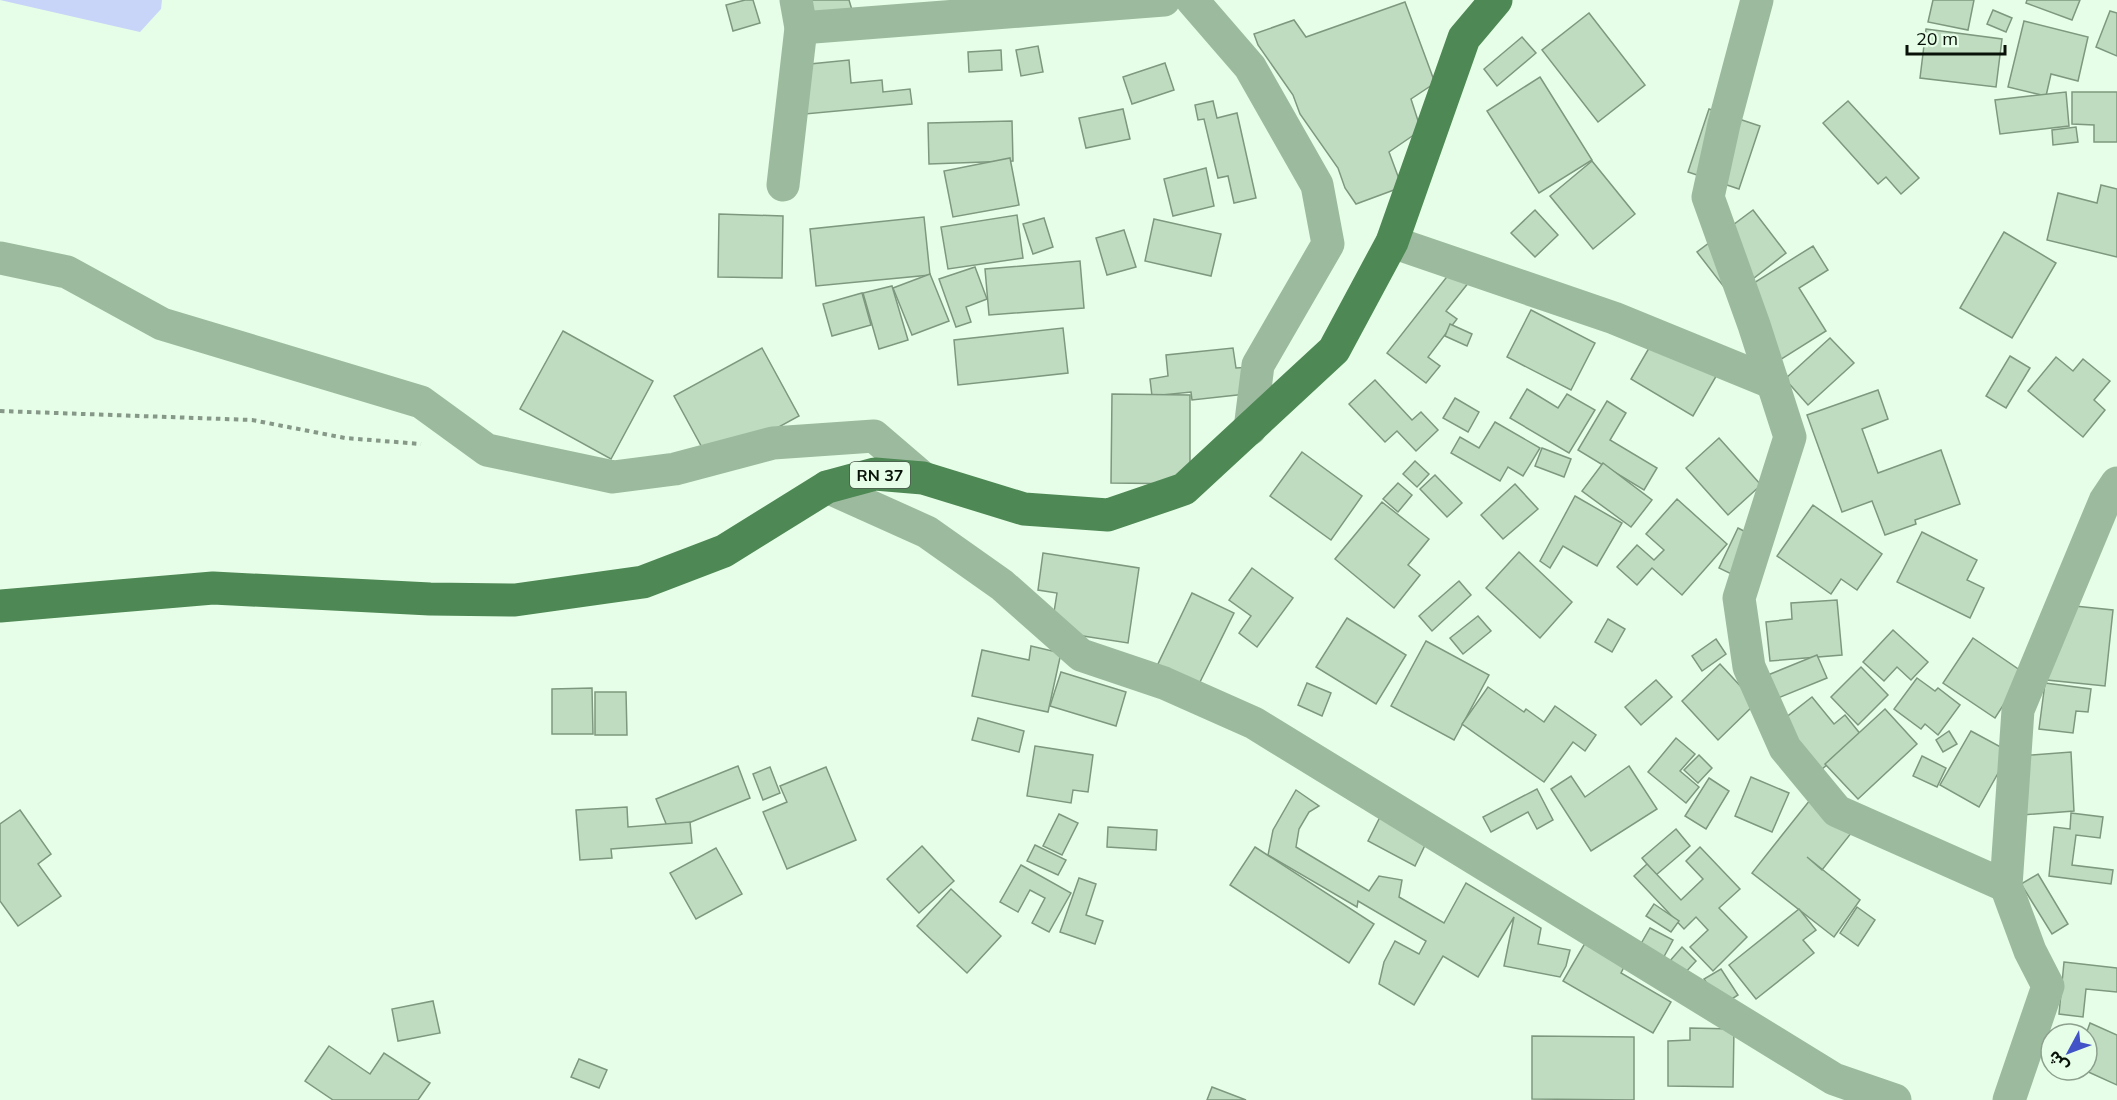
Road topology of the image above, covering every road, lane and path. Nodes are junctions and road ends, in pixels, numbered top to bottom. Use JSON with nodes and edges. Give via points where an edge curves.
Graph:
{"nodes":[{"id":1,"x":1164,"y":0,"type":"edge"},
{"id":2,"x":1192,"y":0,"type":"edge"},
{"id":3,"x":1496,"y":0,"type":"edge"},
{"id":4,"x":1757,"y":0,"type":"edge"},
{"id":5,"x":798,"y":14,"type":"edge"},
{"id":6,"x":783,"y":185,"type":"dead end"},
{"id":7,"x":1392,"y":242,"type":"junction"},
{"id":8,"x":0,"y":258,"type":"edge"},
{"id":9,"x":1773,"y":384,"type":"junction"},
{"id":10,"x":0,"y":411,"type":"edge"},
{"id":11,"x":1250,"y":429,"type":"junction"},
{"id":12,"x":428,"y":445,"type":"dead end"},
{"id":13,"x":923,"y":478,"type":"junction"},
{"id":14,"x":2117,"y":483,"type":"edge"},
{"id":15,"x":827,"y":487,"type":"junction"},
{"id":16,"x":0,"y":606,"type":"edge"},
{"id":17,"x":2006,"y":886,"type":"junction"},
{"id":18,"x":1834,"y":1089,"type":"edge"},
{"id":19,"x":1895,"y":1100,"type":"edge"},
{"id":20,"x":2009,"y":1100,"type":"edge"}],
"edges":[{"from":1,"to":5,"type":"street"},
{"from":2,"to":11,"type":"street","via":[[1250,68],[1317,185],[1328,244],[1258,365]]},
{"from":3,"to":7,"type":"main road","number":"RN 37","via":[[1464,38]]},
{"from":4,"to":9,"type":"street","via":[[1708,197]]},
{"from":5,"to":6,"type":"street"},
{"from":7,"to":9,"type":"street","via":[[1614,318]]},
{"from":7,"to":11,"type":"main road","number":"RN 37","via":[[1334,350]]},
{"from":8,"to":13,"type":"street","via":[[67,272],[162,324],[421,402],[487,450],[613,477],[675,470],[772,443],[874,436]]},
{"from":9,"to":17,"type":"street","via":[[1790,436],[1739,598],[1749,667],[1785,748],[1837,811]]},
{"from":10,"to":12,"type":"path","via":[[252,420],[345,438]]},
{"from":11,"to":13,"type":"main road","number":"RN 37","via":[[1184,489],[1108,515],[1024,509]]},
{"from":13,"to":15,"type":"main road","number":"RN 37","via":[[875,474]]},
{"from":14,"to":17,"type":"street","via":[[2105,501],[2018,710]]},
{"from":15,"to":16,"type":"main road","number":"RN 37","via":[[724,551],[643,582],[514,600],[213,588]]},
{"from":15,"to":18,"type":"street","via":[[927,532],[1002,585],[1081,655],[1164,683],[1254,723]]},
{"from":17,"to":20,"type":"street","via":[[2030,951],[2048,986]]},
{"from":18,"to":19,"type":"street"}]}
